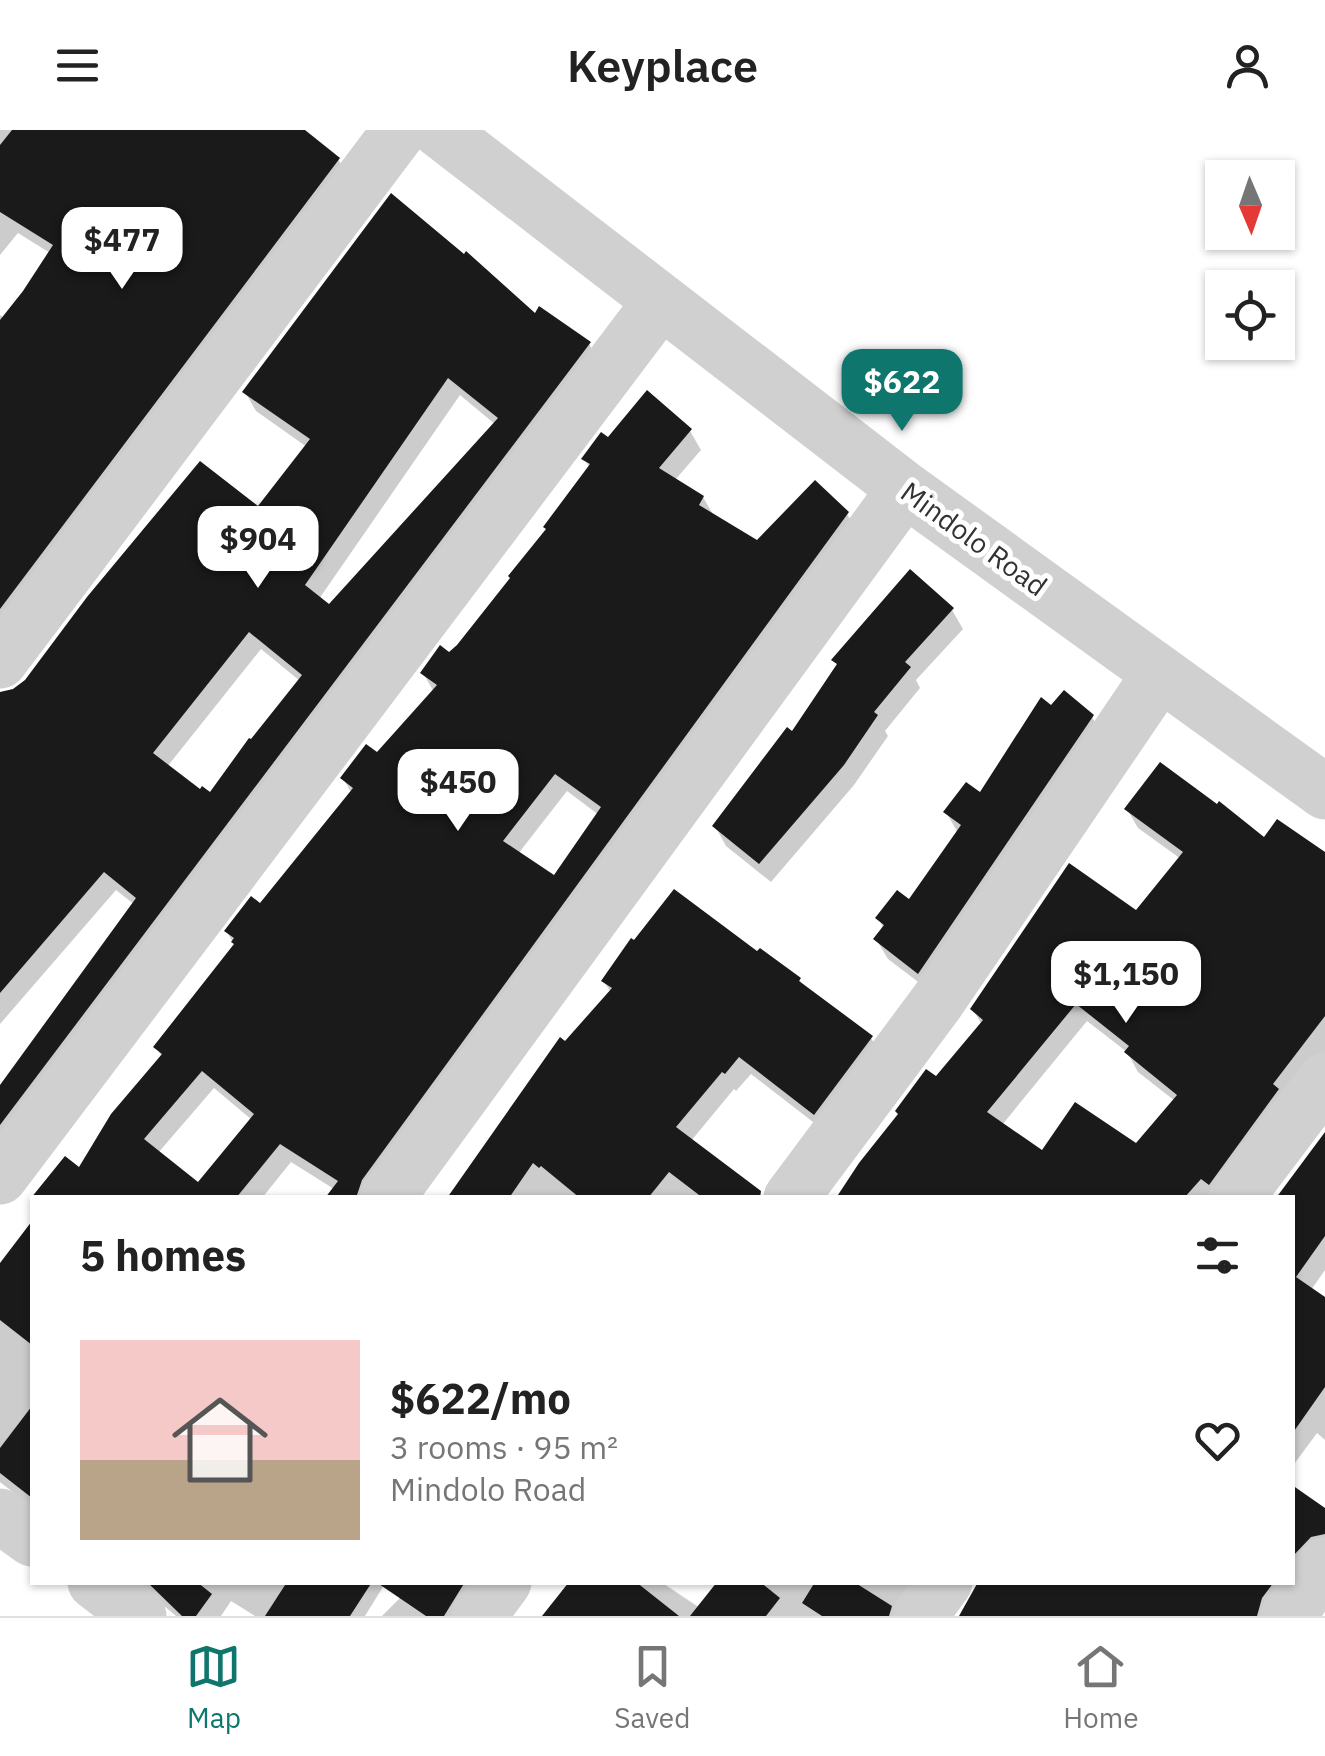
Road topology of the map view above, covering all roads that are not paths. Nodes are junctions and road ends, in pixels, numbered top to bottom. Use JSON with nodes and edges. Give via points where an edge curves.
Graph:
{"nodes":[{"id":1,"x":400,"y":130,"type":"edge"},
{"id":2,"x":439,"y":130,"type":"edge"},
{"id":3,"x":660,"y":301,"type":"junction"},
{"id":4,"x":905,"y":489,"type":"junction"},
{"id":5,"x":0,"y":661,"type":"edge"},
{"id":6,"x":1159,"y":674,"type":"junction"},
{"id":7,"x":1325,"y":792,"type":"edge"},
{"id":8,"x":1325,"y":1080,"type":"edge"},
{"id":9,"x":0,"y":1177,"type":"edge"},
{"id":10,"x":389,"y":1195,"type":"edge"},
{"id":11,"x":793,"y":1195,"type":"edge"},
{"id":12,"x":1238,"y":1195,"type":"edge"},
{"id":13,"x":0,"y":1516,"type":"edge"},
{"id":14,"x":30,"y":1538,"type":"edge"},
{"id":15,"x":1325,"y":1565,"type":"edge"},
{"id":16,"x":502,"y":1585,"type":"edge"},
{"id":17,"x":944,"y":1585,"type":"edge"},
{"id":18,"x":479,"y":1616,"type":"edge"},
{"id":19,"x":920,"y":1616,"type":"edge"},
{"id":20,"x":1288,"y":1616,"type":"edge"}],
"edges":[{"from":1,"to":5,"type":"street"},
{"from":2,"to":3,"type":"street","name":"Mindolo Road"},
{"from":3,"to":4,"type":"street","name":"Mindolo Road"},
{"from":3,"to":9,"type":"street"},
{"from":4,"to":6,"type":"street","name":"Mindolo Road"},
{"from":4,"to":10,"type":"street"},
{"from":6,"to":7,"type":"street","name":"Mindolo Road"},
{"from":6,"to":11,"type":"street","via":[[937,1002]]},
{"from":8,"to":12,"type":"street"},
{"from":13,"to":14,"type":"street"},
{"from":15,"to":20,"type":"street"},
{"from":16,"to":18,"type":"street"},
{"from":17,"to":19,"type":"street"}]}
